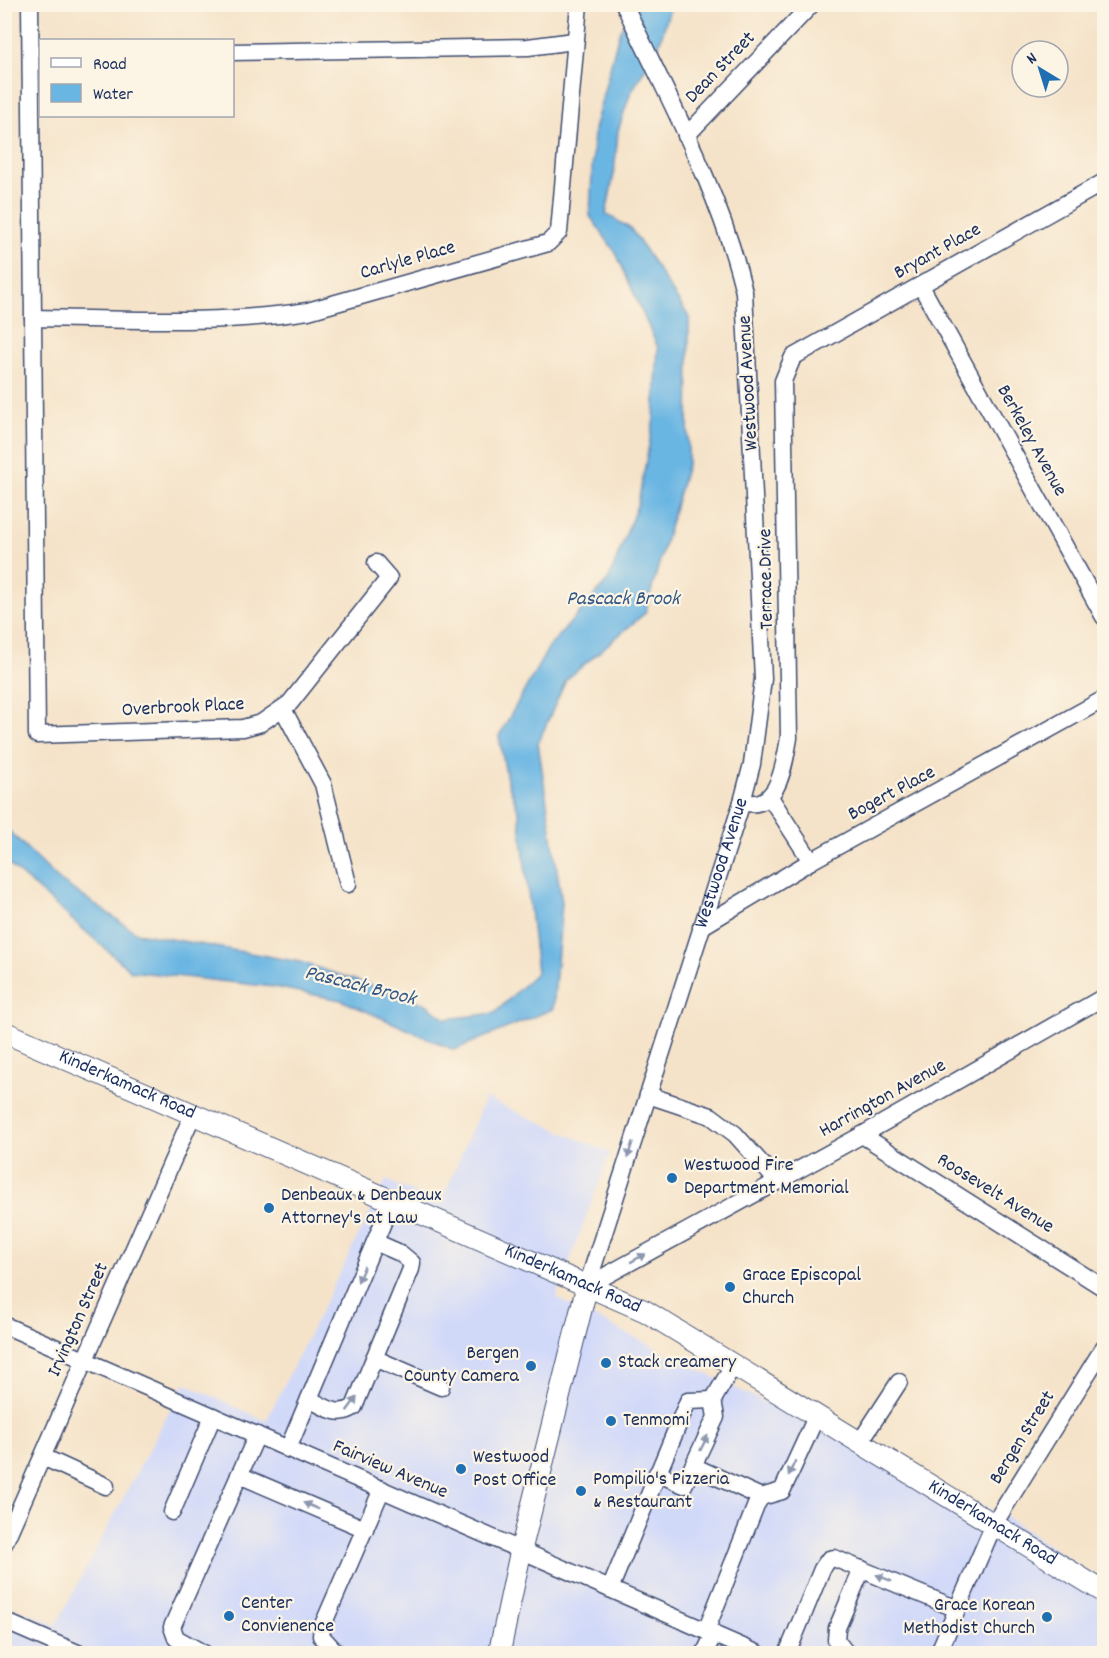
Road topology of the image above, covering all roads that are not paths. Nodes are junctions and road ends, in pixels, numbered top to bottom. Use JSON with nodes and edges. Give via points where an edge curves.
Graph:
{"nodes":[{"id":1,"x":30,"y":4,"type":"edge"},
{"id":2,"x":579,"y":4,"type":"edge"},
{"id":3,"x":812,"y":4,"type":"edge"},
{"id":4,"x":625,"y":7,"type":"edge"},
{"id":5,"x":574,"y":41,"type":"junction"},
{"id":6,"x":234,"y":52,"type":"edge"},
{"id":7,"x":36,"y":55,"type":"edge"},
{"id":8,"x":686,"y":136,"type":"junction"},
{"id":9,"x":1104,"y":182,"type":"edge"},
{"id":10,"x":921,"y":286,"type":"junction"},
{"id":11,"x":33,"y":318,"type":"junction"},
{"id":12,"x":793,"y":357,"type":"joint"},
{"id":13,"x":376,"y":563,"type":"dead end"},
{"id":14,"x":1104,"y":617,"type":"edge"},
{"id":15,"x":1104,"y":699,"type":"edge"},
{"id":16,"x":283,"y":709,"type":"junction"},
{"id":17,"x":770,"y":797,"type":"junction"},
{"id":18,"x":742,"y":802,"type":"junction"},
{"id":19,"x":811,"y":861,"type":"junction"},
{"id":20,"x":348,"y":884,"type":"dead end"},
{"id":21,"x":701,"y":927,"type":"junction"},
{"id":22,"x":1104,"y":997,"type":"edge"},
{"id":23,"x":4,"y":1032,"type":"edge"},
{"id":24,"x":648,"y":1095,"type":"junction"},
{"id":25,"x":193,"y":1114,"type":"junction"},
{"id":26,"x":862,"y":1135,"type":"junction"},
{"id":27,"x":778,"y":1182,"type":"junction"},
{"id":28,"x":392,"y":1201,"type":"junction"},
{"id":29,"x":375,"y":1242,"type":"junction"},
{"id":30,"x":587,"y":1286,"type":"junction"},
{"id":31,"x":1104,"y":1288,"type":"edge"},
{"id":32,"x":4,"y":1325,"type":"edge"},
{"id":33,"x":1104,"y":1347,"type":"edge"},
{"id":34,"x":374,"y":1358,"type":"junction"},
{"id":35,"x":85,"y":1360,"type":"junction"},
{"id":36,"x":734,"y":1364,"type":"junction"},
{"id":37,"x":899,"y":1382,"type":"dead end"},
{"id":38,"x":441,"y":1387,"type":"dead end"},
{"id":39,"x":309,"y":1399,"type":"junction"},
{"id":40,"x":713,"y":1400,"type":"junction"},
{"id":41,"x":817,"y":1415,"type":"junction"},
{"id":42,"x":213,"y":1416,"type":"junction"},
{"id":43,"x":257,"y":1435,"type":"junction"},
{"id":44,"x":860,"y":1442,"type":"junction"},
{"id":45,"x":288,"y":1449,"type":"junction"},
{"id":46,"x":43,"y":1457,"type":"junction"},
{"id":47,"x":693,"y":1466,"type":"junction"},
{"id":48,"x":657,"y":1473,"type":"junction"},
{"id":49,"x":239,"y":1475,"type":"junction"},
{"id":50,"x":106,"y":1486,"type":"dead end"},
{"id":51,"x":382,"y":1490,"type":"junction"},
{"id":52,"x":761,"y":1497,"type":"junction"},
{"id":53,"x":172,"y":1512,"type":"dead end"},
{"id":54,"x":994,"y":1524,"type":"junction"},
{"id":55,"x":365,"y":1529,"type":"junction"},
{"id":56,"x":4,"y":1544,"type":"edge"},
{"id":57,"x":521,"y":1550,"type":"junction"},
{"id":58,"x":862,"y":1569,"type":"junction"},
{"id":59,"x":610,"y":1589,"type":"junction"},
{"id":60,"x":1104,"y":1592,"type":"edge"},
{"id":61,"x":957,"y":1609,"type":"junction"},
{"id":62,"x":4,"y":1621,"type":"edge"},
{"id":63,"x":710,"y":1632,"type":"junction"},
{"id":64,"x":80,"y":1653,"type":"edge"},
{"id":65,"x":205,"y":1653,"type":"edge"},
{"id":66,"x":338,"y":1653,"type":"edge"},
{"id":67,"x":499,"y":1653,"type":"edge"},
{"id":68,"x":704,"y":1653,"type":"edge"},
{"id":69,"x":759,"y":1653,"type":"edge"},
{"id":70,"x":787,"y":1653,"type":"edge"},
{"id":71,"x":847,"y":1653,"type":"edge"},
{"id":72,"x":938,"y":1653,"type":"edge"}],
"edges":[{"from":1,"to":7,"type":"street"},
{"from":2,"to":5,"type":"street","name":"Carlyle Place"},
{"from":3,"to":8,"type":"street","name":"Dean Street"},
{"from":4,"to":8,"type":"street","name":"Westwood Avenue"},
{"from":5,"to":6,"type":"street","via":[[528,47]]},
{"from":5,"to":11,"type":"street","name":"Carlyle Place","via":[[559,232],[548,243],[308,311],[270,317]]},
{"from":7,"to":11,"type":"street"},
{"from":8,"to":18,"type":"street","name":"Westwood Avenue","via":[[735,252],[744,291],[763,679],[752,764]]},
{"from":9,"to":10,"type":"street","name":"Bryant Place"},
{"from":10,"to":12,"type":"street","name":"Bryant Place"},
{"from":10,"to":14,"type":"street","name":"Berkeley Avenue"},
{"from":11,"to":16,"type":"street","name":"Overbrook Place","via":[[37,735],[243,728],[261,723]]},
{"from":12,"to":17,"type":"street","name":"Terrace Drive","via":[[783,381],[789,738],[784,764]]},
{"from":13,"to":16,"type":"street","name":"Overbrook Place","via":[[389,578]]},
{"from":15,"to":19,"type":"street","name":"Bogert Place"},
{"from":16,"to":20,"type":"street","via":[[323,783]]},
{"from":17,"to":18,"type":"street","via":[[761,803]]},
{"from":17,"to":19,"type":"street"},
{"from":18,"to":21,"type":"street","name":"Westwood Avenue"},
{"from":19,"to":21,"type":"street","name":"Bogert Place"},
{"from":21,"to":24,"type":"street","name":"Westwood Avenue"},
{"from":22,"to":26,"type":"street","name":"Harrington Avenue"},
{"from":23,"to":25,"type":"main road","name":"Kinderkamack Road"},
{"from":24,"to":27,"type":"street","via":[[711,1116],[735,1134]]},
{"from":24,"to":30,"type":"street","name":"Westwood Avenue","one_way":true},
{"from":25,"to":28,"type":"main road","name":"Kinderkamack Road"},
{"from":25,"to":35,"type":"street","name":"Irvington Street"},
{"from":26,"to":27,"type":"street","name":"Harrington Avenue"},
{"from":26,"to":31,"type":"street","name":"Roosevelt Avenue"},
{"from":30,"to":27,"type":"street","name":"Harrington Avenue","one_way":true},
{"from":28,"to":29,"type":"street"},
{"from":28,"to":30,"type":"main road","name":"Kinderkamack Road"},
{"from":29,"to":34,"type":"street","via":[[400,1252],[412,1263]]},
{"from":29,"to":39,"type":"street","one_way":true},
{"from":30,"to":36,"type":"main road","name":"Kinderkamack Road","via":[[645,1311]]},
{"from":30,"to":57,"type":"main road","name":"Westwood Avenue"},
{"from":32,"to":35,"type":"street","name":"Fairview Avenue"},
{"from":33,"to":54,"type":"street","name":"Bergen Street"},
{"from":34,"to":38,"type":"street"},
{"from":39,"to":34,"type":"street","one_way":true,"via":[[338,1413],[354,1407]]},
{"from":35,"to":42,"type":"street","name":"Fairview Avenue"},
{"from":35,"to":46,"type":"street","name":"Irvington Street"},
{"from":36,"to":40,"type":"street"},
{"from":36,"to":41,"type":"main road","name":"Kinderkamack Road"},
{"from":37,"to":44,"type":"street"},
{"from":39,"to":45,"type":"street"},
{"from":47,"to":40,"type":"street","one_way":true,"via":[[716,1417]]},
{"from":40,"to":48,"type":"street","via":[[688,1401]]},
{"from":41,"to":44,"type":"main road","name":"Kinderkamack Road"},
{"from":41,"to":52,"type":"street","one_way":true,"via":[[782,1491]]},
{"from":42,"to":43,"type":"street","name":"Fairview Avenue"},
{"from":42,"to":53,"type":"street"},
{"from":43,"to":45,"type":"street","name":"Fairview Avenue"},
{"from":43,"to":49,"type":"street"},
{"from":44,"to":54,"type":"main road","name":"Kinderkamack Road"},
{"from":45,"to":51,"type":"street","name":"Fairview Avenue"},
{"from":46,"to":50,"type":"street"},
{"from":46,"to":56,"type":"street","name":"Irvington Street"},
{"from":47,"to":48,"type":"street","via":[[684,1485]]},
{"from":47,"to":52,"type":"street"},
{"from":48,"to":59,"type":"street","via":[[650,1499]]},
{"from":55,"to":49,"type":"street","one_way":true},
{"from":49,"to":65,"type":"street","via":[[172,1627],[176,1638]]},
{"from":51,"to":55,"type":"street"},
{"from":51,"to":57,"type":"street","name":"Fairview Avenue"},
{"from":52,"to":63,"type":"street"},
{"from":54,"to":60,"type":"main road","name":"Kinderkamack Road"},
{"from":54,"to":61,"type":"street","name":"Bergen Street"},
{"from":55,"to":66,"type":"street","via":[[322,1627],[321,1636]]},
{"from":57,"to":59,"type":"street","name":"Fairview Avenue"},
{"from":57,"to":67,"type":"main road","name":"Westwood Avenue"},
{"from":61,"to":58,"type":"street","one_way":true},
{"from":58,"to":70,"type":"street","via":[[829,1559]]},
{"from":58,"to":71,"type":"street","via":[[837,1628],[836,1640]]},
{"from":59,"to":63,"type":"street","name":"Fairview Avenue"},
{"from":61,"to":72,"type":"street","name":"Bergen Street"},
{"from":62,"to":64,"type":"street"},
{"from":63,"to":68,"type":"street"},
{"from":63,"to":69,"type":"street","name":"Fairview Avenue"}]}
